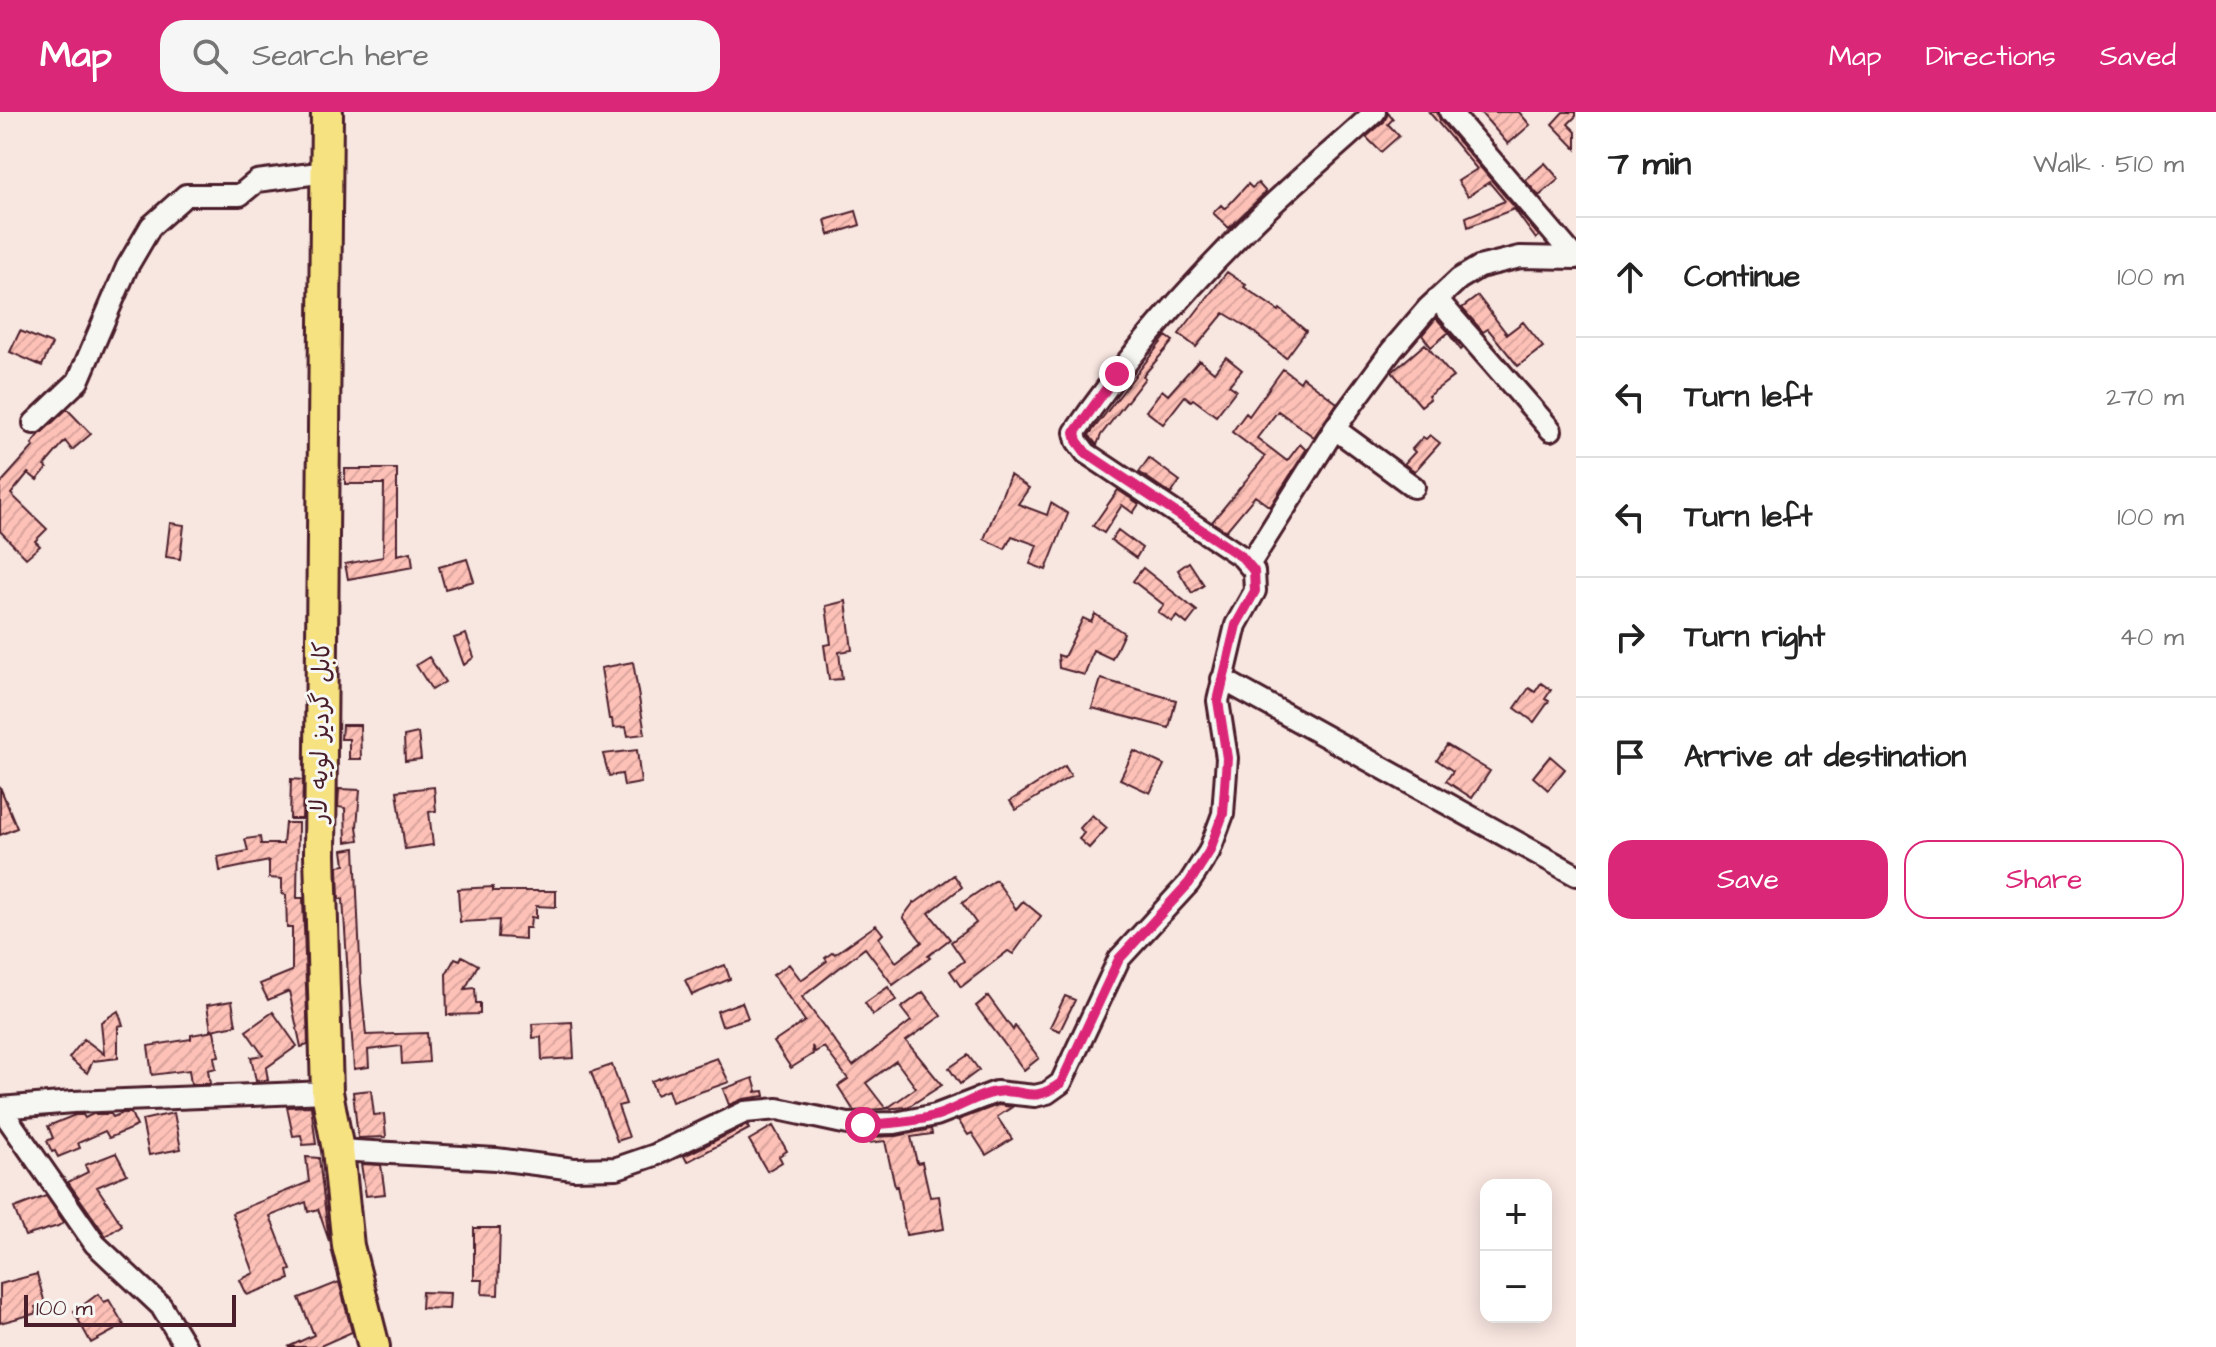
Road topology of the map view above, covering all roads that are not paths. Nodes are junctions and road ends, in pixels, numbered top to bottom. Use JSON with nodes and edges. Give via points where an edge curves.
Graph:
{"nodes":[{"id":1,"x":327,"y":112,"type":"edge"},
{"id":2,"x":1375,"y":112,"type":"edge"},
{"id":3,"x":1450,"y":112,"type":"edge"},
{"id":4,"x":326,"y":172,"type":"junction"},
{"id":5,"x":1576,"y":258,"type":"edge"},
{"id":6,"x":1437,"y":299,"type":"junction"},
{"id":7,"x":34,"y":423,"type":"dead end"},
{"id":8,"x":1335,"y":429,"type":"junction"},
{"id":9,"x":1551,"y":430,"type":"dead end"},
{"id":10,"x":1414,"y":487,"type":"dead end"},
{"id":11,"x":1249,"y":565,"type":"junction"},
{"id":12,"x":1222,"y":679,"type":"junction"},
{"id":13,"x":1576,"y":875,"type":"edge"},
{"id":14,"x":327,"y":1092,"type":"junction"},
{"id":15,"x":1,"y":1108,"type":"edge"},
{"id":16,"x":338,"y":1150,"type":"junction"},
{"id":17,"x":186,"y":1347,"type":"edge"},
{"id":18,"x":374,"y":1347,"type":"edge"}],
"edges":[{"from":1,"to":4,"type":"highway","name":"کابل گردیز لویه لار"},
{"from":2,"to":11,"type":"street","via":[[1192,286],[1075,432],[1086,453]]},
{"from":3,"to":5,"type":"street"},
{"from":4,"to":7,"type":"street","via":[[257,181],[240,195],[186,195],[151,226],[127,267],[78,381]]},
{"from":4,"to":14,"type":"highway","name":"کابل گردیز لویه لار","via":[[320,855]]},
{"from":5,"to":6,"type":"street","via":[[1520,257],[1479,267]]},
{"from":6,"to":8,"type":"street"},
{"from":6,"to":9,"type":"street"},
{"from":8,"to":10,"type":"street"},
{"from":8,"to":11,"type":"street"},
{"from":11,"to":12,"type":"street","via":[[1255,591],[1236,625]]},
{"from":12,"to":13,"type":"street"},
{"from":12,"to":16,"type":"street","via":[[1218,701],[1227,758],[1223,814],[1209,852],[1189,883],[1119,959],[1061,1083],[1047,1093],[996,1092],[936,1115],[895,1123],[848,1124],[778,1109],[745,1112],[617,1168]]},
{"from":14,"to":15,"type":"street"},
{"from":14,"to":16,"type":"highway","name":"کابل گردیز لویه لار"},
{"from":15,"to":17,"type":"street","via":[[95,1244],[161,1306]]},
{"from":16,"to":18,"type":"highway","name":"کابل گردیز لویه لار","via":[[348,1246]]}]}
